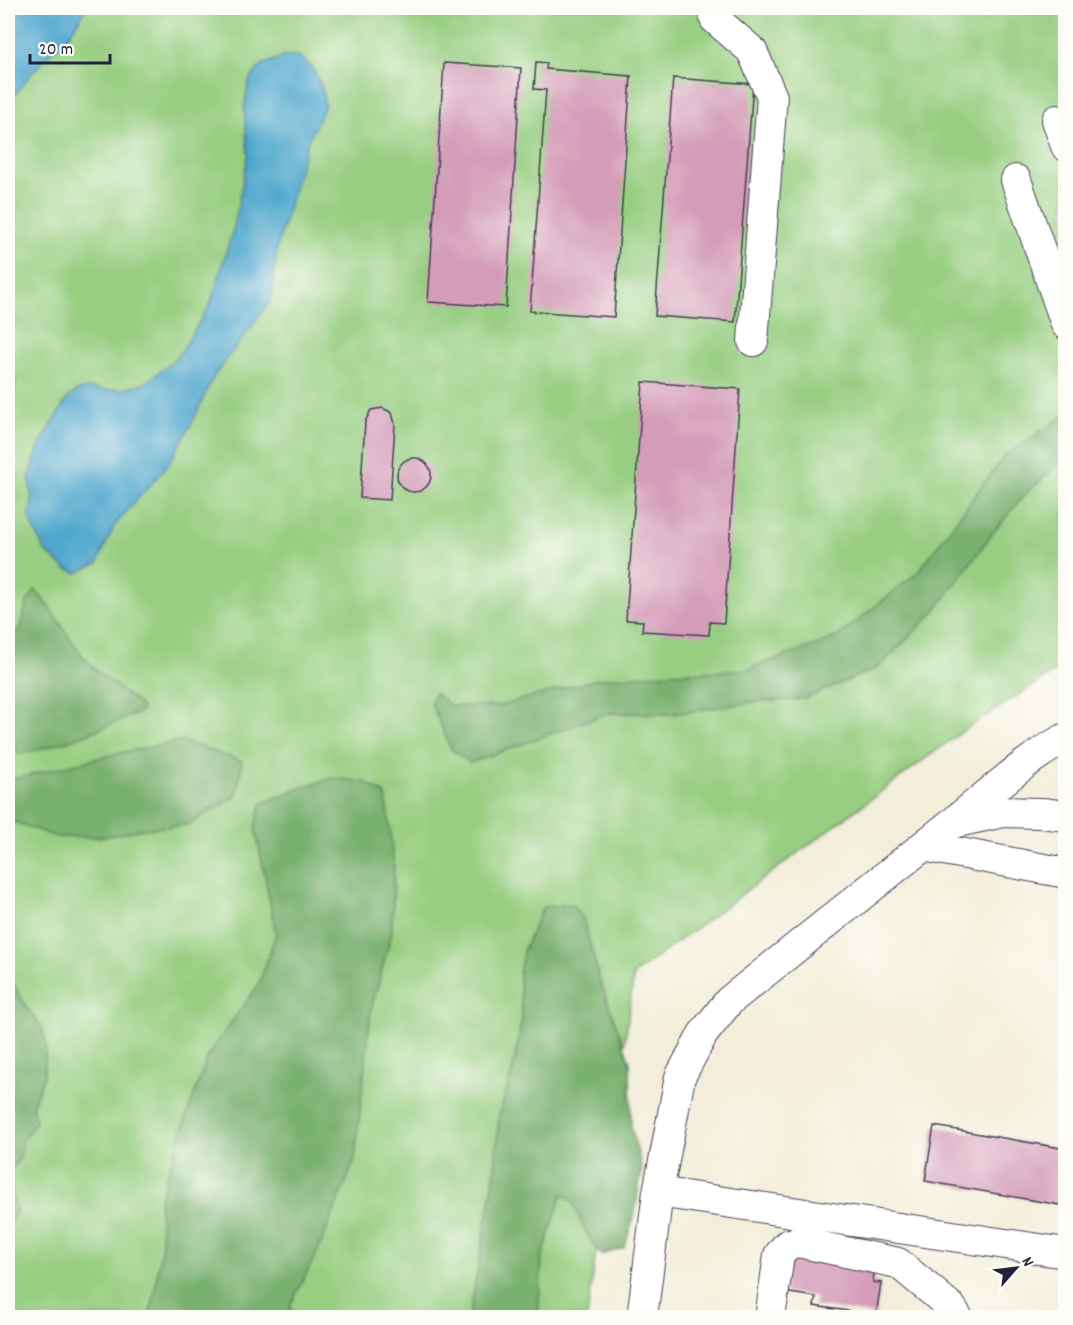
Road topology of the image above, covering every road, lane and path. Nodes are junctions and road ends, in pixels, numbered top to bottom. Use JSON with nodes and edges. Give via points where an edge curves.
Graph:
{"nodes":[{"id":1,"x":711,"y":20,"type":"edge"},
{"id":2,"x":1016,"y":180,"type":"dead end"},
{"id":3,"x":1065,"y":324,"type":"edge"},
{"id":4,"x":753,"y":341,"type":"dead end"},
{"id":5,"x":1065,"y":738,"type":"edge"},
{"id":6,"x":1065,"y":816,"type":"edge"},
{"id":7,"x":952,"y":823,"type":"junction"},
{"id":8,"x":922,"y":846,"type":"junction"},
{"id":9,"x":1065,"y":873,"type":"edge"},
{"id":10,"x":658,"y":1191,"type":"junction"},
{"id":11,"x":1065,"y":1253,"type":"edge"},
{"id":12,"x":642,"y":1317,"type":"edge"},
{"id":13,"x":770,"y":1317,"type":"edge"},
{"id":14,"x":958,"y":1317,"type":"edge"}],
"edges":[{"from":1,"to":4,"type":"lane","via":[[752,51],[772,97]]},
{"from":2,"to":3,"type":"lane"},
{"from":5,"to":7,"type":"lane"},
{"from":6,"to":7,"type":"lane","via":[[1003,812]]},
{"from":7,"to":8,"type":"lane"},
{"from":8,"to":9,"type":"lane"},
{"from":8,"to":10,"type":"lane","via":[[729,1001],[703,1034],[680,1077]]},
{"from":10,"to":11,"type":"lane"},
{"from":10,"to":12,"type":"lane"},
{"from":13,"to":14,"type":"lane","via":[[779,1255],[787,1245],[798,1242],[898,1263]]}]}
